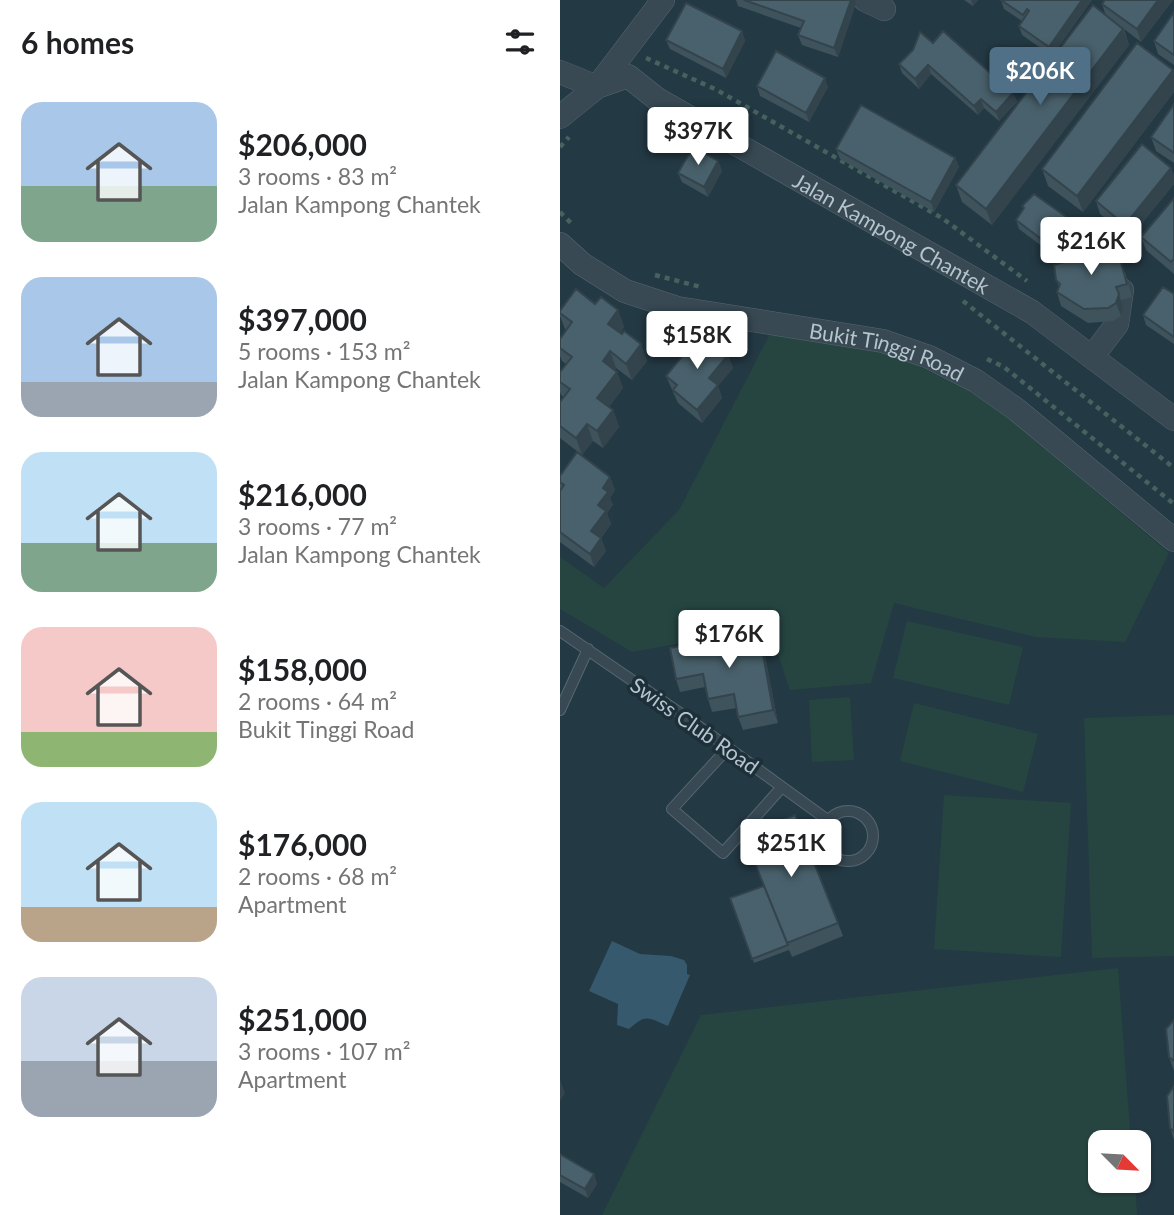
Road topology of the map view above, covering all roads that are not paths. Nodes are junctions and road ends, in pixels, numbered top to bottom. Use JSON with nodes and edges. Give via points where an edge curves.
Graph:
{"nodes":[{"id":1,"x":663,"y":0,"type":"edge"},
{"id":2,"x":560,"y":72,"type":"edge"},
{"id":3,"x":597,"y":87,"type":"junction"},
{"id":4,"x":560,"y":117,"type":"edge"},
{"id":5,"x":560,"y":244,"type":"edge"},
{"id":6,"x":1107,"y":280,"type":"edge"},
{"id":7,"x":1092,"y":357,"type":"junction"},
{"id":8,"x":1174,"y":419,"type":"edge"},
{"id":9,"x":1174,"y":540,"type":"edge"},
{"id":10,"x":560,"y":631,"type":"edge"},
{"id":11,"x":589,"y":649,"type":"junction"},
{"id":12,"x":560,"y":698,"type":"edge"},
{"id":13,"x":560,"y":710,"type":"edge"},
{"id":14,"x":728,"y":748,"type":"junction"},
{"id":15,"x":782,"y":786,"type":"junction"},
{"id":16,"x":829,"y":821,"type":"junction"}],
"edges":[{"from":1,"to":3,"type":"street"},
{"from":2,"to":3,"type":"street"},
{"from":3,"to":4,"type":"street"},
{"from":3,"to":7,"type":"street","name":"Jalan Kampong Chantek","via":[[628,76],[657,99],[1032,312],[1054,315]]},
{"from":5,"to":9,"type":"street","name":"Bukit Tinggi Road","via":[[625,291],[677,308],[883,341],[929,357],[1017,410]]},
{"from":6,"to":7,"type":"street","via":[[1123,290],[1117,324]]},
{"from":7,"to":8,"type":"street","name":"Jalan Kampong Chantek"},
{"from":10,"to":11,"type":"lane","name":"Swiss Club Road"},
{"from":11,"to":12,"type":"lane"},
{"from":11,"to":13,"type":"lane"},
{"from":11,"to":14,"type":"lane","name":"Swiss Club Road"},
{"from":14,"to":15,"type":"lane","name":"Swiss Club Road"},
{"from":14,"to":15,"type":"lane","via":[[672,809],[723,853]]},
{"from":15,"to":16,"type":"lane","name":"Swiss Club Road"},
{"from":16,"to":16,"type":"lane","via":[[846,811],[864,817],[873,834],[868,852],[851,862],[832,856],[823,839]]}]}
